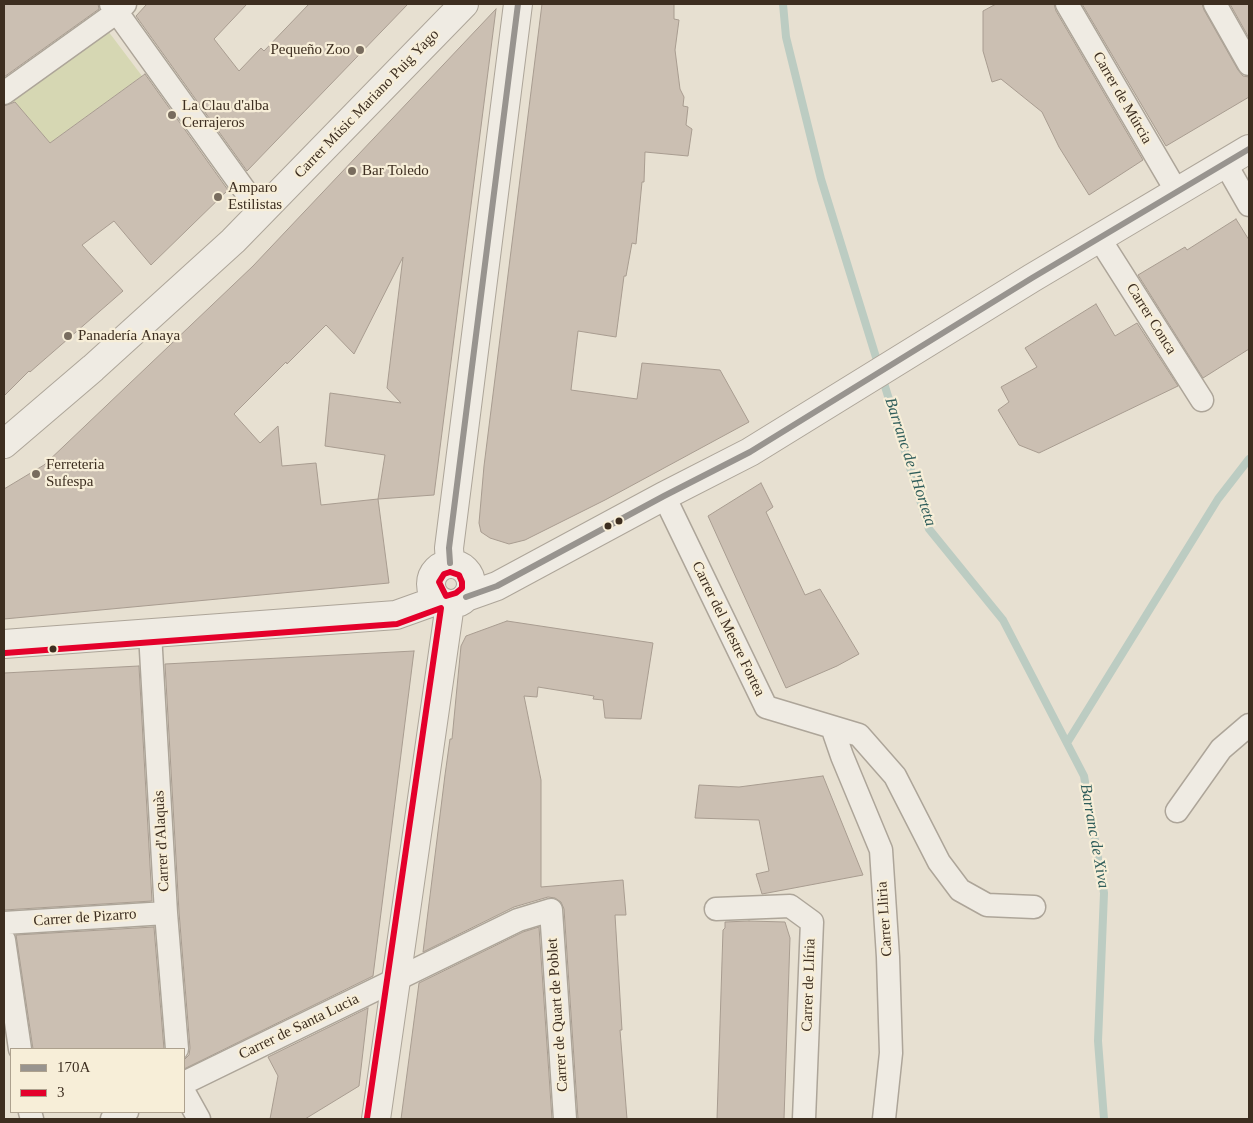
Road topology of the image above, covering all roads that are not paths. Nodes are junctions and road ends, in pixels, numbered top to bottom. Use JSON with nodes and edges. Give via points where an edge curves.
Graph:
{"nodes":[{"id":1,"x":464,"y":4,"type":"edge"},
{"id":2,"x":518,"y":4,"type":"edge"},
{"id":3,"x":1067,"y":4,"type":"edge"},
{"id":4,"x":1215,"y":4,"type":"edge"},
{"id":5,"x":118,"y":6,"type":"edge"},
{"id":6,"x":1249,"y":64,"type":"edge"},
{"id":7,"x":4,"y":93,"type":"edge"},
{"id":8,"x":1249,"y":149,"type":"edge"},
{"id":9,"x":1225,"y":163,"type":"junction"},
{"id":10,"x":1177,"y":192,"type":"junction"},
{"id":11,"x":1249,"y":205,"type":"edge"},
{"id":12,"x":261,"y":213,"type":"junction"},
{"id":13,"x":1099,"y":238,"type":"junction"},
{"id":14,"x":1202,"y":400,"type":"dead end"},
{"id":15,"x":4,"y":444,"type":"edge"},
{"id":16,"x":664,"y":496,"type":"junction"},
{"id":17,"x":451,"y":600,"type":"junction"},
{"id":18,"x":150,"y":633,"type":"junction"},
{"id":19,"x":4,"y":644,"type":"edge"},
{"id":20,"x":1249,"y":725,"type":"edge"},
{"id":21,"x":832,"y":727,"type":"junction"},
{"id":22,"x":1177,"y":811,"type":"dead end"},
{"id":23,"x":1034,"y":907,"type":"dead end"},
{"id":24,"x":716,"y":909,"type":"dead end"},
{"id":25,"x":551,"y":910,"type":"joint"},
{"id":26,"x":166,"y":913,"type":"junction"},
{"id":27,"x":4,"y":923,"type":"edge"},
{"id":28,"x":4,"y":940,"type":"edge"},
{"id":29,"x":5,"y":966,"type":"edge"},
{"id":30,"x":396,"y":980,"type":"junction"},
{"id":31,"x":20,"y":1048,"type":"edge"},
{"id":32,"x":177,"y":1048,"type":"edge"},
{"id":33,"x":185,"y":1083,"type":"edge"},
{"id":34,"x":185,"y":1094,"type":"edge"},
{"id":35,"x":125,"y":1113,"type":"edge"},
{"id":36,"x":112,"y":1119,"type":"edge"},
{"id":37,"x":199,"y":1119,"type":"edge"},
{"id":38,"x":376,"y":1119,"type":"edge"},
{"id":39,"x":565,"y":1119,"type":"edge"},
{"id":40,"x":804,"y":1119,"type":"edge"},
{"id":41,"x":884,"y":1119,"type":"edge"}],
"edges":[{"from":1,"to":12,"type":"street","name":"Carrer Músic Mariano Puig Yago"},
{"from":2,"to":17,"type":"street","via":[[449,548],[450,563],[439,567],[431,576],[431,589]]},
{"from":3,"to":10,"type":"street","name":"Carrer de Múrcia"},
{"from":4,"to":6,"type":"street"},
{"from":5,"to":7,"type":"street"},
{"from":5,"to":12,"type":"street"},
{"from":8,"to":9,"type":"street"},
{"from":9,"to":10,"type":"street"},
{"from":9,"to":11,"type":"street"},
{"from":10,"to":13,"type":"street"},
{"from":12,"to":15,"type":"street","name":"Carrer Músic Mariano Puig Yago","via":[[93,368]]},
{"from":13,"to":14,"type":"street","name":"Carrer Conca"},
{"from":13,"to":16,"type":"street","via":[[750,452]]},
{"from":16,"to":17,"type":"street","via":[[496,586]]},
{"from":16,"to":21,"type":"street","name":"Carrer del Mestre Fortea","via":[[766,707]]},
{"from":17,"to":18,"type":"street","via":[[396,615]]},
{"from":17,"to":30,"type":"street"},
{"from":18,"to":19,"type":"street"},
{"from":18,"to":26,"type":"street","name":"Carrer d'Alaquàs"},
{"from":20,"to":22,"type":"street","via":[[1221,749]]},
{"from":21,"to":23,"type":"street","name":"Carrer del Mestre Fortea","via":[[859,735],[895,776],[939,862],[960,890],[987,905]]},
{"from":21,"to":41,"type":"street","name":"Carrer Lliria","via":[[881,850],[891,1053]]},
{"from":24,"to":40,"type":"street","name":"Carrer de Llíria","via":[[790,906],[812,922]]},
{"from":25,"to":30,"type":"street","name":"Carrer de Santa Lucia","via":[[518,920]]},
{"from":25,"to":39,"type":"street","name":"Carrer de Quart de Poblet"},
{"from":26,"to":27,"type":"street","name":"Carrer de Pizarro"},
{"from":26,"to":32,"type":"street","name":"Carrer d'Alaquàs"},
{"from":28,"to":29,"type":"street"},
{"from":29,"to":31,"type":"street"},
{"from":30,"to":33,"type":"street","name":"Carrer de Santa Lucia"},
{"from":30,"to":38,"type":"street"},
{"from":34,"to":37,"type":"street"},
{"from":35,"to":36,"type":"street"}]}
